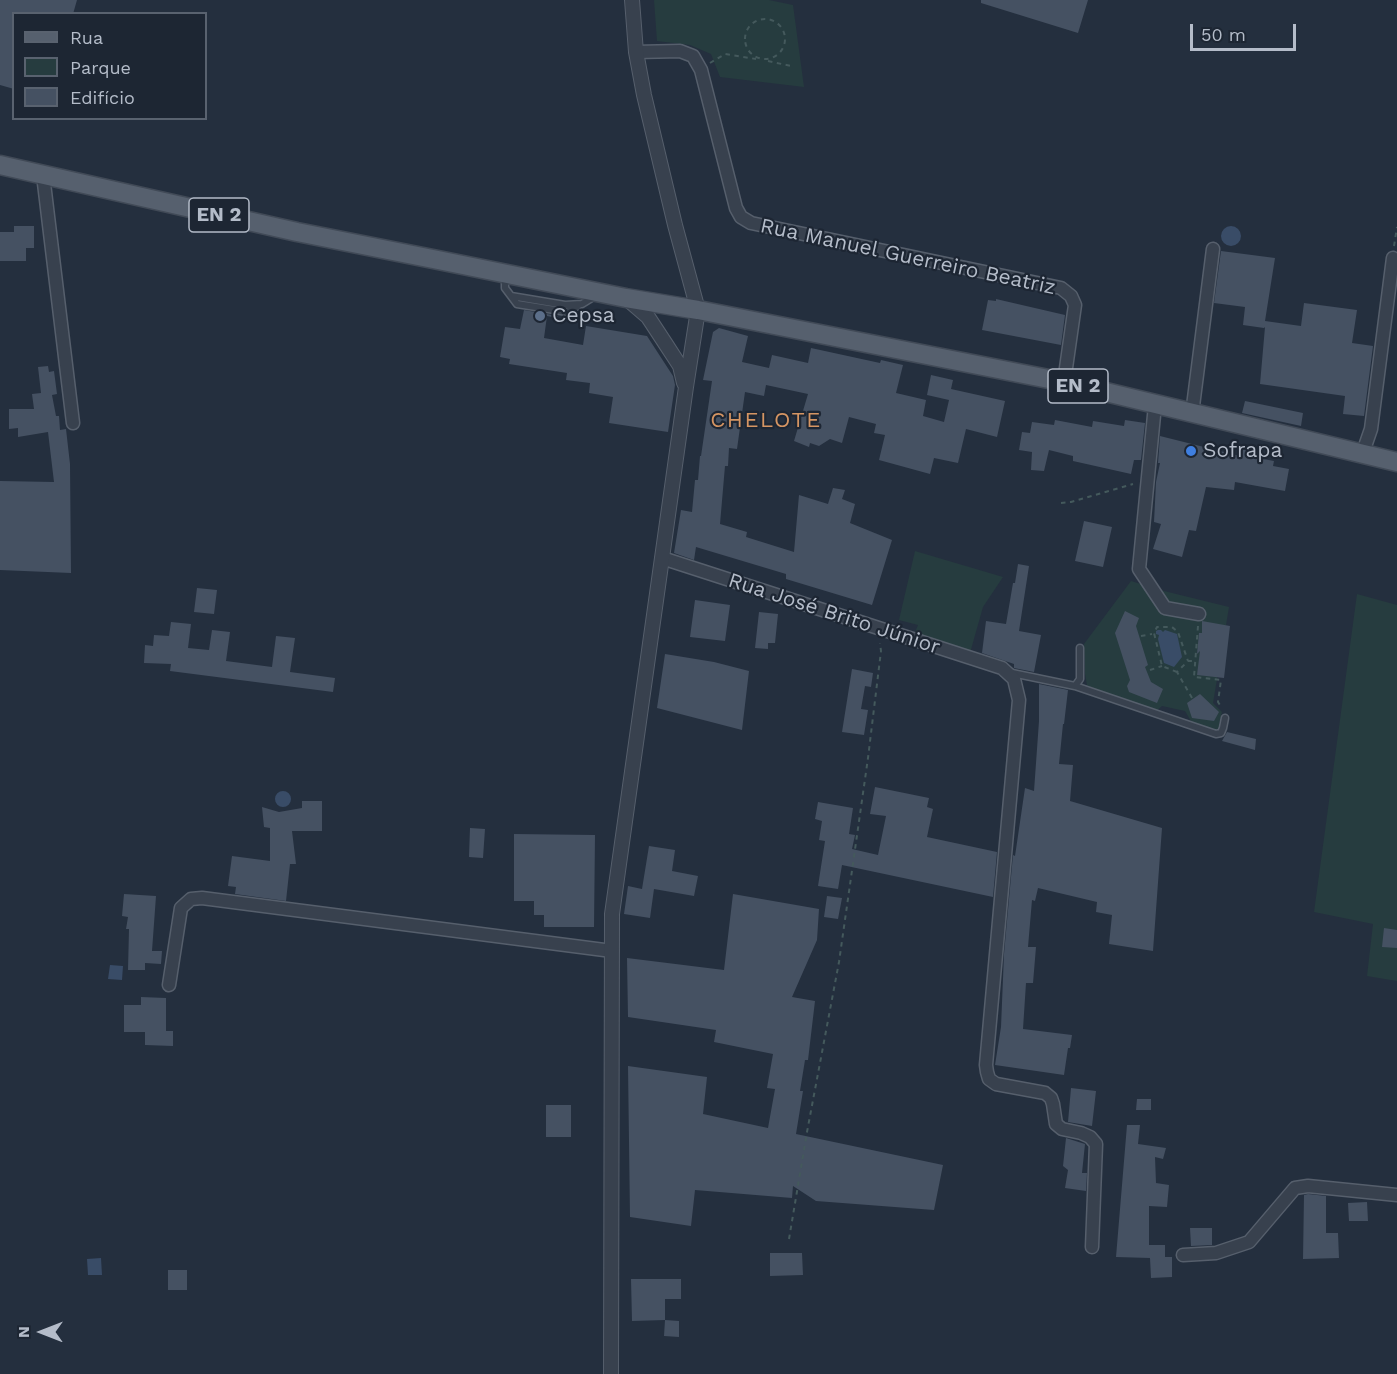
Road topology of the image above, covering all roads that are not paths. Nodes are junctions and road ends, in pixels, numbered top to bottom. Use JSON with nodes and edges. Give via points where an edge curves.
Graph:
{"nodes":[{"id":1,"x":632,"y":0,"type":"edge"},
{"id":2,"x":636,"y":52,"type":"junction"},
{"id":3,"x":0,"y":165,"type":"edge"},
{"id":4,"x":43,"y":175,"type":"junction"},
{"id":5,"x":1213,"y":249,"type":"dead end"},
{"id":6,"x":1393,"y":258,"type":"road end"},
{"id":7,"x":467,"y":266,"type":"junction"},
{"id":8,"x":493,"y":278,"type":"dead end"},
{"id":9,"x":506,"y":282,"type":"junction"},
{"id":10,"x":602,"y":293,"type":"junction"},
{"id":11,"x":626,"y":298,"type":"junction"},
{"id":12,"x":698,"y":310,"type":"junction"},
{"id":13,"x":1064,"y":382,"type":"junction"},
{"id":14,"x":686,"y":387,"type":"junction"},
{"id":15,"x":1155,"y":405,"type":"junction"},
{"id":16,"x":1192,"y":414,"type":"junction"},
{"id":17,"x":73,"y":423,"type":"dead end"},
{"id":18,"x":1362,"y":455,"type":"junction"},
{"id":19,"x":1397,"y":462,"type":"edge"},
{"id":20,"x":662,"y":558,"type":"junction"},
{"id":21,"x":1199,"y":614,"type":"road end"},
{"id":22,"x":1080,"y":648,"type":"dead end"},
{"id":23,"x":1005,"y":672,"type":"junction"},
{"id":24,"x":1075,"y":686,"type":"junction"},
{"id":25,"x":1225,"y":718,"type":"road end"},
{"id":26,"x":612,"y":951,"type":"junction"},
{"id":27,"x":169,"y":985,"type":"dead end"},
{"id":28,"x":1397,"y":1195,"type":"edge"},
{"id":29,"x":1092,"y":1247,"type":"dead end"},
{"id":30,"x":1183,"y":1255,"type":"dead end"},
{"id":31,"x":611,"y":1374,"type":"edge"}],
"edges":[{"from":1,"to":2,"type":"street"},
{"from":2,"to":12,"type":"street"},
{"from":2,"to":13,"type":"street","name":"Rua Manuel Guerreiro Beatriz","via":[[680,51],[693,56],[701,70],[736,208],[751,223],[1061,288],[1075,305]]},
{"from":3,"to":4,"type":"main road","number":"EN 2"},
{"from":4,"to":7,"type":"main road","number":"EN 2"},
{"from":4,"to":17,"type":"street"},
{"from":5,"to":16,"type":"street"},
{"from":6,"to":18,"type":"street","via":[[1371,429]]},
{"from":7,"to":8,"type":"lane"},
{"from":7,"to":9,"type":"main road","number":"EN 2"},
{"from":9,"to":10,"type":"main road","number":"EN 2"},
{"from":9,"to":10,"type":"lane","via":[[511,296],[565,305],[582,304]]},
{"from":10,"to":11,"type":"main road","number":"EN 2"},
{"from":11,"to":12,"type":"main road","number":"EN 2"},
{"from":11,"to":14,"type":"street","via":[[648,317],[668,346]]},
{"from":12,"to":13,"type":"main road","number":"EN 2"},
{"from":12,"to":14,"type":"street"},
{"from":13,"to":15,"type":"main road","number":"EN 2"},
{"from":14,"to":20,"type":"street"},
{"from":15,"to":16,"type":"main road","number":"EN 2"},
{"from":15,"to":21,"type":"street","via":[[1138,569],[1165,608]]},
{"from":16,"to":18,"type":"main road","number":"EN 2"},
{"from":18,"to":19,"type":"main road","number":"EN 2"},
{"from":20,"to":23,"type":"street","name":"Rua José Brito Júnior"},
{"from":20,"to":26,"type":"street","via":[[612,914]]},
{"from":22,"to":24,"type":"lane","via":[[1080,679]]},
{"from":23,"to":24,"type":"lane"},
{"from":23,"to":29,"type":"street","via":[[1014,679],[1019,700],[987,1072],[996,1084],[1045,1093],[1051,1098],[1056,1124],[1090,1137],[1095,1144]]},
{"from":24,"to":25,"type":"lane","via":[[1216,734],[1221,733]]},
{"from":26,"to":27,"type":"street","via":[[202,898],[191,899],[181,908]]},
{"from":26,"to":31,"type":"street"},
{"from":28,"to":30,"type":"street","via":[[1295,1188],[1249,1242],[1216,1253]]}]}
